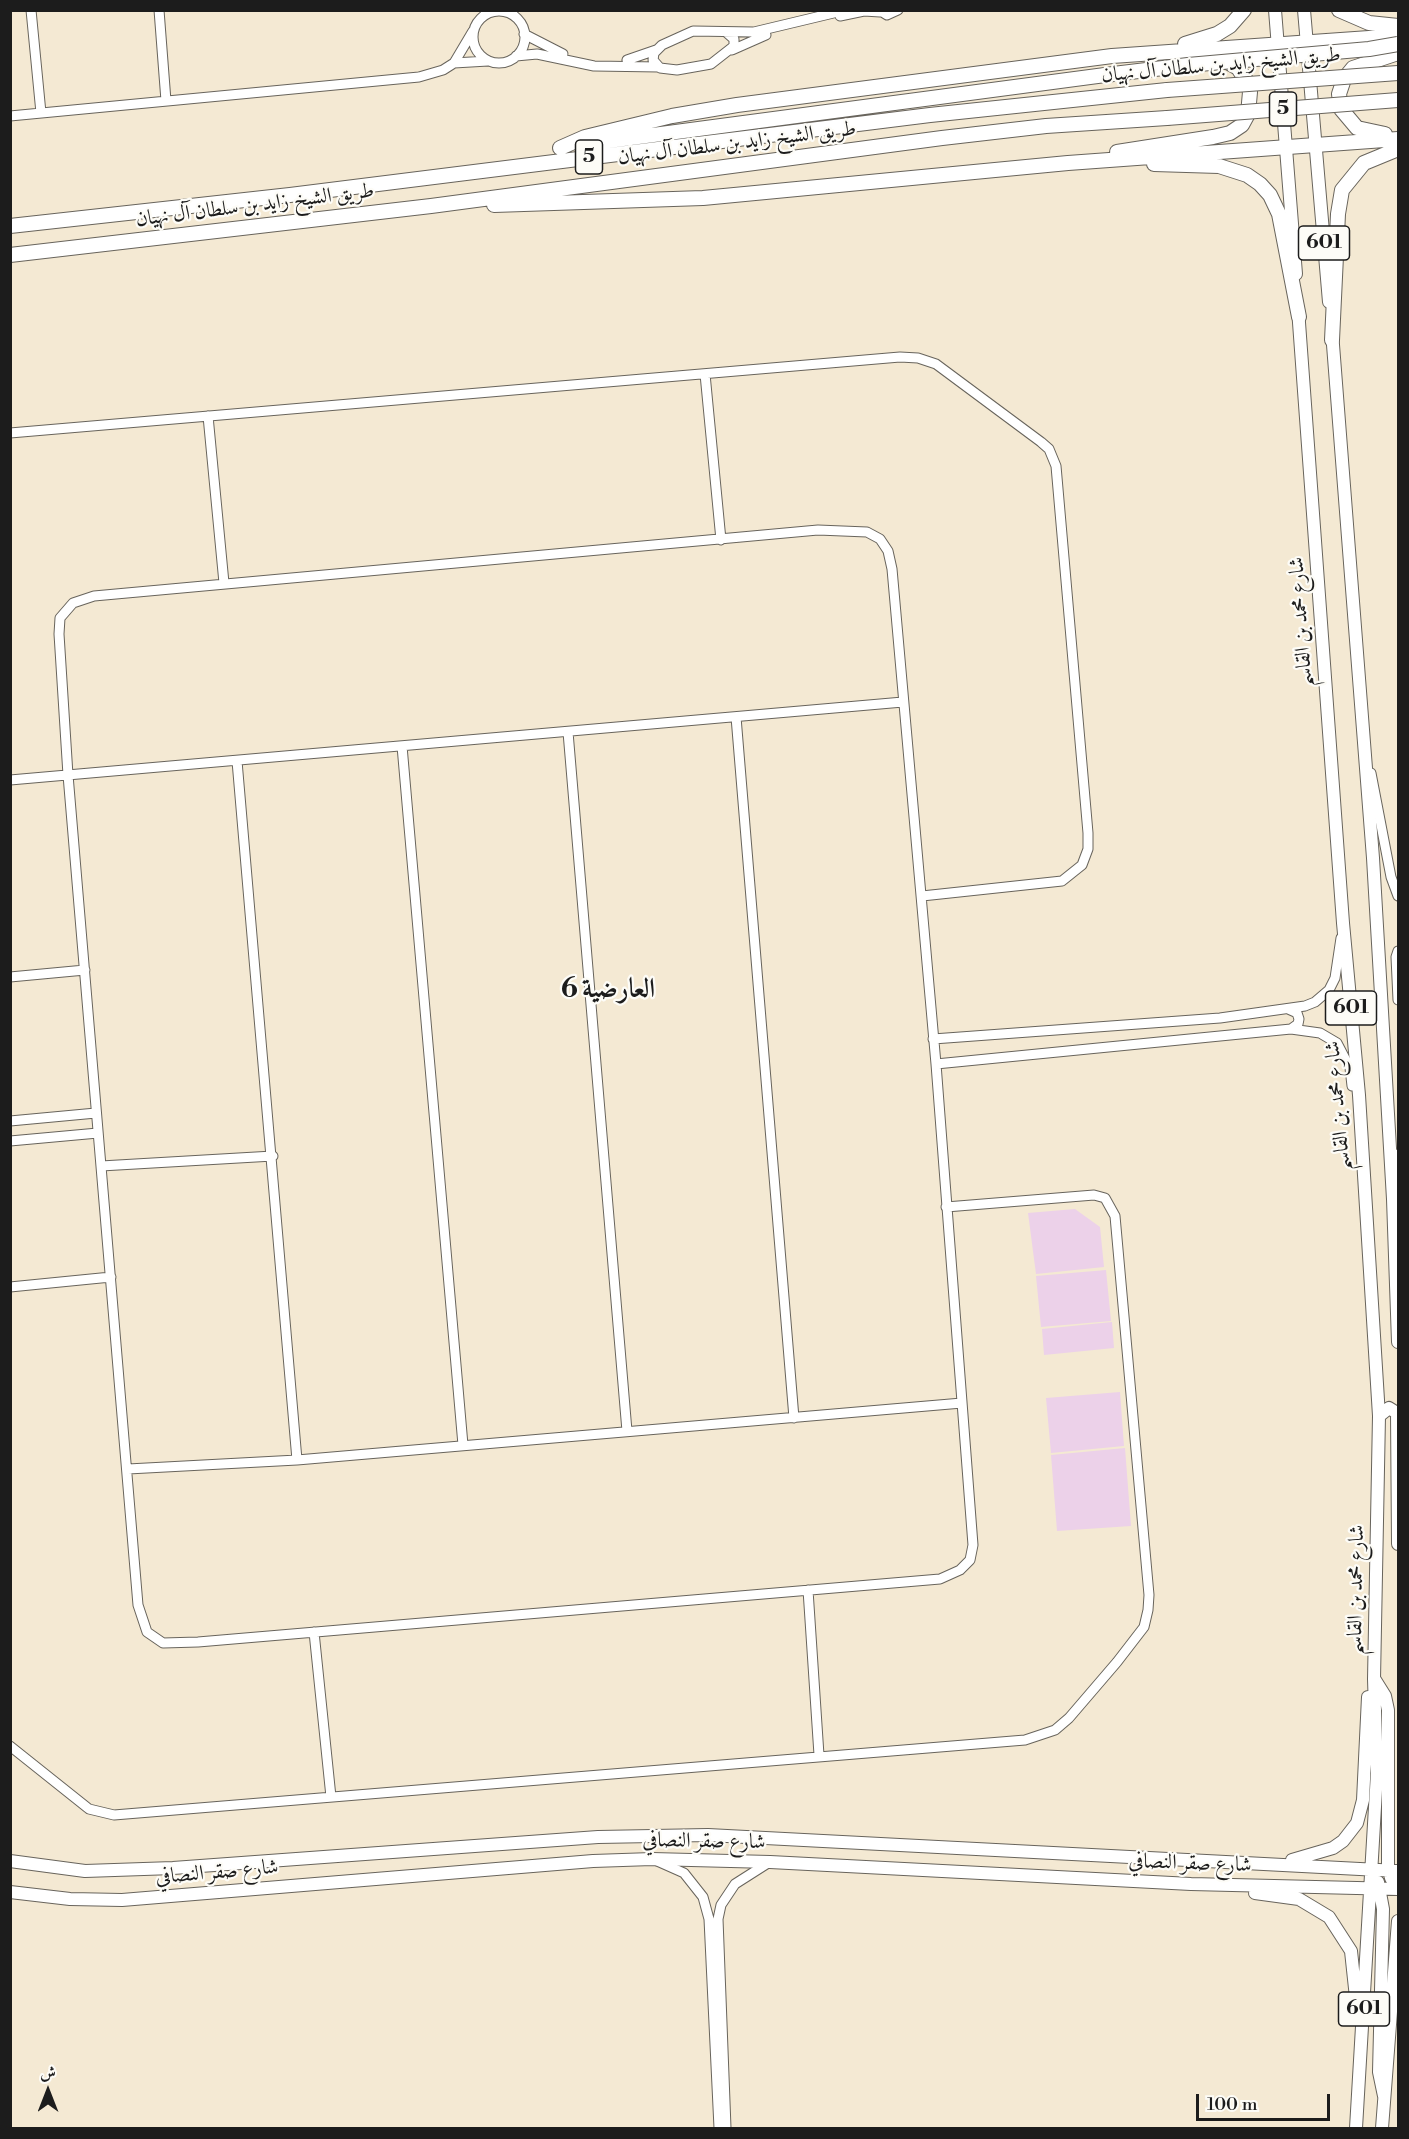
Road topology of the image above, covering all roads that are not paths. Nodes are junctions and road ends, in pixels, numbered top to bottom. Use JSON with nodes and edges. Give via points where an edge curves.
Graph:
{"nodes":[{"id":1,"x":31,"y":10,"type":"edge"},
{"id":2,"x":159,"y":10,"type":"edge"},
{"id":3,"x":846,"y":10,"type":"edge"},
{"id":4,"x":898,"y":10,"type":"edge"},
{"id":5,"x":1245,"y":10,"type":"edge"},
{"id":6,"x":1275,"y":10,"type":"edge"},
{"id":7,"x":1304,"y":10,"type":"edge"},
{"id":8,"x":1339,"y":10,"type":"edge"},
{"id":9,"x":879,"y":11,"type":"edge"},
{"id":10,"x":512,"y":13,"type":"edge"},
{"id":11,"x":483,"y":14,"type":"edge"},
{"id":12,"x":1398,"y":26,"type":"edge"},
{"id":13,"x":474,"y":31,"type":"junction"},
{"id":14,"x":726,"y":32,"type":"junction"},
{"id":15,"x":524,"y":34,"type":"junction"},
{"id":16,"x":1398,"y":36,"type":"edge"},
{"id":17,"x":1306,"y":42,"type":"junction"},
{"id":18,"x":1278,"y":44,"type":"junction"},
{"id":19,"x":1398,"y":44,"type":"edge"},
{"id":20,"x":656,"y":50,"type":"junction"},
{"id":21,"x":732,"y":50,"type":"junction"},
{"id":22,"x":1186,"y":50,"type":"junction"},
{"id":23,"x":1398,"y":53,"type":"edge"},
{"id":24,"x":516,"y":56,"type":"junction"},
{"id":25,"x":1112,"y":57,"type":"junction"},
{"id":26,"x":489,"y":61,"type":"junction"},
{"id":27,"x":454,"y":63,"type":"junction"},
{"id":28,"x":660,"y":68,"type":"junction"},
{"id":29,"x":1398,"y":73,"type":"edge"},
{"id":30,"x":1398,"y":100,"type":"edge"},
{"id":31,"x":166,"y":101,"type":"junction"},
{"id":32,"x":41,"y":113,"type":"junction"},
{"id":33,"x":10,"y":116,"type":"edge"},
{"id":34,"x":1398,"y":137,"type":"edge"},
{"id":35,"x":1315,"y":145,"type":"junction"},
{"id":36,"x":1287,"y":147,"type":"junction"},
{"id":37,"x":560,"y":148,"type":"junction"},
{"id":38,"x":1398,"y":149,"type":"edge"},
{"id":39,"x":1068,"y":163,"type":"junction"},
{"id":40,"x":517,"y":165,"type":"junction"},
{"id":41,"x":432,"y":206,"type":"junction"},
{"id":42,"x":12,"y":226,"type":"edge"},
{"id":43,"x":10,"y":255,"type":"edge"},
{"id":44,"x":1299,"y":317,"type":"junction"},
{"id":45,"x":1332,"y":340,"type":"junction"},
{"id":46,"x":705,"y":374,"type":"junction"},
{"id":47,"x":208,"y":416,"type":"junction"},
{"id":48,"x":10,"y":433,"type":"edge"},
{"id":49,"x":721,"y":540,"type":"junction"},
{"id":50,"x":224,"y":583,"type":"junction"},
{"id":51,"x":903,"y":702,"type":"junction"},
{"id":52,"x":735,"y":717,"type":"junction"},
{"id":53,"x":568,"y":732,"type":"junction"},
{"id":54,"x":1364,"y":741,"type":"junction"},
{"id":55,"x":402,"y":746,"type":"junction"},
{"id":56,"x":237,"y":760,"type":"junction"},
{"id":57,"x":68,"y":775,"type":"junction"},
{"id":58,"x":10,"y":780,"type":"edge"},
{"id":59,"x":922,"y":896,"type":"junction"},
{"id":60,"x":1398,"y":896,"type":"edge"},
{"id":61,"x":1343,"y":923,"type":"junction"},
{"id":62,"x":1398,"y":951,"type":"edge"},
{"id":63,"x":85,"y":970,"type":"junction"},
{"id":64,"x":10,"y":977,"type":"edge"},
{"id":65,"x":1398,"y":1000,"type":"edge"},
{"id":66,"x":1286,"y":1009,"type":"junction"},
{"id":67,"x":1291,"y":1029,"type":"junction"},
{"id":68,"x":933,"y":1039,"type":"junction"},
{"id":69,"x":936,"y":1064,"type":"junction"},
{"id":70,"x":96,"y":1113,"type":"junction"},
{"id":71,"x":10,"y":1121,"type":"edge"},
{"id":72,"x":98,"y":1133,"type":"junction"},
{"id":73,"x":10,"y":1141,"type":"edge"},
{"id":74,"x":1398,"y":1154,"type":"edge"},
{"id":75,"x":273,"y":1156,"type":"junction"},
{"id":76,"x":101,"y":1166,"type":"junction"},
{"id":77,"x":1393,"y":1199,"type":"junction"},
{"id":78,"x":946,"y":1207,"type":"junction"},
{"id":79,"x":111,"y":1277,"type":"junction"},
{"id":80,"x":10,"y":1287,"type":"edge"},
{"id":81,"x":1373,"y":1300,"type":"junction"},
{"id":82,"x":1398,"y":1342,"type":"edge"},
{"id":83,"x":962,"y":1403,"type":"junction"},
{"id":84,"x":1379,"y":1416,"type":"junction"},
{"id":85,"x":794,"y":1418,"type":"junction"},
{"id":86,"x":627,"y":1431,"type":"junction"},
{"id":87,"x":462,"y":1445,"type":"junction"},
{"id":88,"x":297,"y":1460,"type":"junction"},
{"id":89,"x":128,"y":1469,"type":"junction"},
{"id":90,"x":1398,"y":1544,"type":"edge"},
{"id":91,"x":808,"y":1590,"type":"junction"},
{"id":92,"x":314,"y":1632,"type":"junction"},
{"id":93,"x":1374,"y":1679,"type":"junction"},
{"id":94,"x":10,"y":1746,"type":"edge"},
{"id":95,"x":819,"y":1755,"type":"junction"},
{"id":96,"x":331,"y":1797,"type":"junction"},
{"id":97,"x":652,"y":1859,"type":"junction"},
{"id":98,"x":10,"y":1862,"type":"edge"},
{"id":99,"x":770,"y":1862,"type":"junction"},
{"id":100,"x":1277,"y":1863,"type":"junction"},
{"id":101,"x":1373,"y":1870,"type":"junction"},
{"id":102,"x":1393,"y":1870,"type":"edge"},
{"id":103,"x":1191,"y":1884,"type":"junction"},
{"id":104,"x":1376,"y":1889,"type":"junction"},
{"id":105,"x":1398,"y":1889,"type":"edge"},
{"id":106,"x":10,"y":1892,"type":"edge"},
{"id":107,"x":1398,"y":1921,"type":"edge"},
{"id":108,"x":1398,"y":2028,"type":"edge"},
{"id":109,"x":1390,"y":2048,"type":"junction"},
{"id":110,"x":1359,"y":2092,"type":"junction"},
{"id":111,"x":1384,"y":2096,"type":"junction"},
{"id":112,"x":719,"y":2128,"type":"edge"},
{"id":113,"x":726,"y":2128,"type":"edge"},
{"id":114,"x":1356,"y":2128,"type":"edge"},
{"id":115,"x":1382,"y":2128,"type":"edge"}],
"edges":[{"from":1,"to":32,"type":"street"},
{"from":2,"to":31,"type":"street"},
{"from":3,"to":14,"type":"street","via":[[761,31]]},
{"from":4,"to":9,"type":"street","via":[[887,15]]},
{"from":5,"to":25,"type":"highway","via":[[1230,26],[1203,40]]},
{"from":6,"to":18,"type":"main road","name":"شارع محمد بن القاسم","number":"601"},
{"from":7,"to":17,"type":"main road","number":"601"},
{"from":8,"to":12,"type":"highway","via":[[1369,23]]},
{"from":9,"to":21,"type":"street","via":[[864,11],[763,36]]},
{"from":10,"to":11,"type":"street"},
{"from":10,"to":15,"type":"street"},
{"from":11,"to":13,"type":"street"},
{"from":13,"to":26,"type":"street","via":[[478,52]]},
{"from":13,"to":27,"type":"street"},
{"from":14,"to":20,"type":"street","via":[[685,33]]},
{"from":14,"to":21,"type":"street","via":[[734,39]]},
{"from":15,"to":20,"type":"street","via":[[563,54],[596,61],[634,59]]},
{"from":15,"to":24,"type":"street"},
{"from":16,"to":17,"type":"highway"},
{"from":17,"to":18,"type":"highway"},
{"from":17,"to":35,"type":"main road","number":"601"},
{"from":18,"to":22,"type":"highway"},
{"from":18,"to":36,"type":"main road","name":"شارع محمد بن القاسم","number":"601"},
{"from":19,"to":37,"type":"highway","bridge":true,"via":[[1105,75]]},
{"from":20,"to":28,"type":"street","via":[[653,60]]},
{"from":21,"to":28,"type":"street","via":[[695,69]]},
{"from":22,"to":25,"type":"highway"},
{"from":22,"to":39,"type":"highway","via":[[1211,55],[1238,68],[1250,93],[1248,114],[1242,125],[1214,137]]},
{"from":23,"to":34,"type":"highway","via":[[1353,68],[1339,94],[1341,109],[1357,128]]},
{"from":24,"to":26,"type":"street","via":[[503,62]]},
{"from":24,"to":28,"type":"street","via":[[537,54],[594,66]]},
{"from":25,"to":37,"type":"highway","via":[[726,106],[585,137]]},
{"from":26,"to":27,"type":"street"},
{"from":27,"to":31,"type":"street","via":[[419,77]]},
{"from":29,"to":40,"type":"highway","name":"طريق الشيخ زايد بن سلطان آل نهيان","number":"5","bridge":true,"via":[[1167,90],[953,112]]},
{"from":30,"to":41,"type":"highway","name":"طريق الشيخ زايد بن سلطان آل نهيان","number":"5","bridge":true,"via":[[1046,126]]},
{"from":31,"to":32,"type":"street"},
{"from":32,"to":33,"type":"street"},
{"from":34,"to":35,"type":"highway"},
{"from":35,"to":36,"type":"highway"},
{"from":35,"to":45,"type":"main road","number":"601"},
{"from":36,"to":39,"type":"highway"},
{"from":36,"to":44,"type":"main road","name":"شارع محمد بن القاسم","number":"601"},
{"from":37,"to":40,"type":"highway"},
{"from":38,"to":45,"type":"highway","via":[[1364,163],[1342,190]]},
{"from":39,"to":41,"type":"highway","via":[[703,198]]},
{"from":39,"to":44,"type":"highway","via":[[1219,166],[1247,175],[1270,195],[1279,214]]},
{"from":40,"to":42,"type":"highway","name":"طريق الشيخ زايد بن سلطان آل نهيان","number":"5"},
{"from":41,"to":43,"type":"highway","name":"طريق الشيخ زايد بن سلطان آل نهيان","number":"5"},
{"from":44,"to":61,"type":"main road","name":"شارع محمد بن القاسم","number":"601"},
{"from":45,"to":54,"type":"main road","number":"601"},
{"from":46,"to":47,"type":"street"},
{"from":46,"to":49,"type":"street"},
{"from":46,"to":59,"type":"street","via":[[918,358],[936,363],[952,374],[1041,442],[1053,456],[1088,849],[1082,865],[1062,881]]},
{"from":47,"to":48,"type":"street"},
{"from":47,"to":50,"type":"street"},
{"from":49,"to":50,"type":"street"},
{"from":49,"to":51,"type":"street","via":[[841,530],[867,532],[880,538],[892,569]]},
{"from":50,"to":57,"type":"street","via":[[94,596],[66,609],[58,634]]},
{"from":51,"to":52,"type":"street"},
{"from":51,"to":59,"type":"street"},
{"from":52,"to":53,"type":"street"},
{"from":52,"to":85,"type":"street"},
{"from":53,"to":55,"type":"street"},
{"from":53,"to":86,"type":"street"},
{"from":54,"to":60,"type":"street"},
{"from":54,"to":77,"type":"main road","number":"601"},
{"from":55,"to":56,"type":"street"},
{"from":55,"to":87,"type":"street"},
{"from":56,"to":57,"type":"street"},
{"from":56,"to":75,"type":"street","via":[[262,1070]]},
{"from":57,"to":58,"type":"street"},
{"from":57,"to":63,"type":"street"},
{"from":59,"to":68,"type":"street"},
{"from":61,"to":66,"type":"street","via":[[1335,978],[1329,990],[1315,1002]]},
{"from":61,"to":81,"type":"main road","name":"شارع محمد بن القاسم","number":"601"},
{"from":62,"to":65,"type":"street"},
{"from":63,"to":64,"type":"street"},
{"from":63,"to":70,"type":"street"},
{"from":66,"to":67,"type":"street","via":[[1292,1009],[1299,1018]]},
{"from":66,"to":68,"type":"street","via":[[1220,1018]]},
{"from":67,"to":69,"type":"street"},
{"from":67,"to":81,"type":"street","via":[[1330,1037],[1350,1068]]},
{"from":68,"to":69,"type":"street"},
{"from":69,"to":78,"type":"street"},
{"from":70,"to":71,"type":"street"},
{"from":70,"to":72,"type":"street"},
{"from":72,"to":73,"type":"street"},
{"from":72,"to":76,"type":"street"},
{"from":74,"to":77,"type":"street"},
{"from":75,"to":76,"type":"street"},
{"from":75,"to":88,"type":"street"},
{"from":76,"to":79,"type":"street"},
{"from":77,"to":82,"type":"main road","number":"601"},
{"from":78,"to":83,"type":"street"},
{"from":78,"to":95,"type":"street","via":[[1094,1195],[1105,1198],[1115,1216],[1148,1610],[1144,1627],[1117,1662],[1055,1730],[1025,1740]]},
{"from":79,"to":80,"type":"street"},
{"from":79,"to":89,"type":"street"},
{"from":81,"to":84,"type":"main road","name":"شارع محمد بن القاسم","number":"601"},
{"from":83,"to":85,"type":"street"},
{"from":83,"to":91,"type":"street","via":[[973,1545],[970,1560],[960,1570],[939,1579]]},
{"from":84,"to":90,"type":"main road","via":[[1389,1408],[1397,1413]]},
{"from":84,"to":93,"type":"main road","name":"شارع محمد بن القاسم","number":"601"},
{"from":85,"to":86,"type":"street"},
{"from":86,"to":87,"type":"street"},
{"from":87,"to":88,"type":"street"},
{"from":88,"to":89,"type":"street"},
{"from":89,"to":92,"type":"street","via":[[138,1605],[147,1632],[163,1643]]},
{"from":91,"to":92,"type":"street"},
{"from":91,"to":95,"type":"street"},
{"from":92,"to":96,"type":"street"},
{"from":93,"to":100,"type":"main road","via":[[1368,1700],[1363,1800],[1357,1822],[1351,1833],[1333,1848]]},
{"from":93,"to":101,"type":"main road","name":"شارع محمد بن القاسم","number":"601","via":[[1377,1773]]},
{"from":93,"to":102,"type":"main road","via":[[1385,1696],[1388,1710]]},
{"from":94,"to":96,"type":"street","via":[[88,1809],[106,1815]]},
{"from":95,"to":96,"type":"street"},
{"from":97,"to":99,"type":"main road","name":"شارع صقر النصافي"},
{"from":97,"to":106,"type":"main road","name":"شارع صقر النصافي","via":[[122,1900]]},
{"from":97,"to":112,"type":"street","via":[[684,1873],[703,1897],[709,1918]]},
{"from":98,"to":100,"type":"main road","name":"شارع صقر النصافي","via":[[85,1871],[172,1868],[598,1837],[708,1835]]},
{"from":99,"to":103,"type":"main road","name":"شارع صقر النصافي"},
{"from":99,"to":113,"type":"street","via":[[735,1884],[721,1905],[718,1919]]},
{"from":100,"to":101,"type":"main road","name":"شارع صقر النصافي"},
{"from":101,"to":102,"type":"main road","name":"شارع صقر النصافي"},
{"from":101,"to":104,"type":"main road","name":"شارع محمد بن القاسم","number":"601"},
{"from":102,"to":105,"type":"main road"},
{"from":103,"to":104,"type":"main road","name":"شارع صقر النصافي"},
{"from":103,"to":110,"type":"main road","via":[[1299,1899],[1336,1924],[1347,1941],[1355,1968]]},
{"from":104,"to":105,"type":"main road","name":"شارع صقر النصافي"},
{"from":104,"to":110,"type":"main road","name":"شارع محمد بن القاسم","number":"601"},
{"from":104,"to":111,"type":"main road","via":[[1383,1914],[1379,2072]]},
{"from":107,"to":109,"type":"main road","number":"601"},
{"from":108,"to":109,"type":"main road"},
{"from":109,"to":111,"type":"main road","number":"601"},
{"from":110,"to":114,"type":"main road","name":"شارع محمد بن القاسم","number":"601"},
{"from":111,"to":115,"type":"main road","number":"601"}]}
